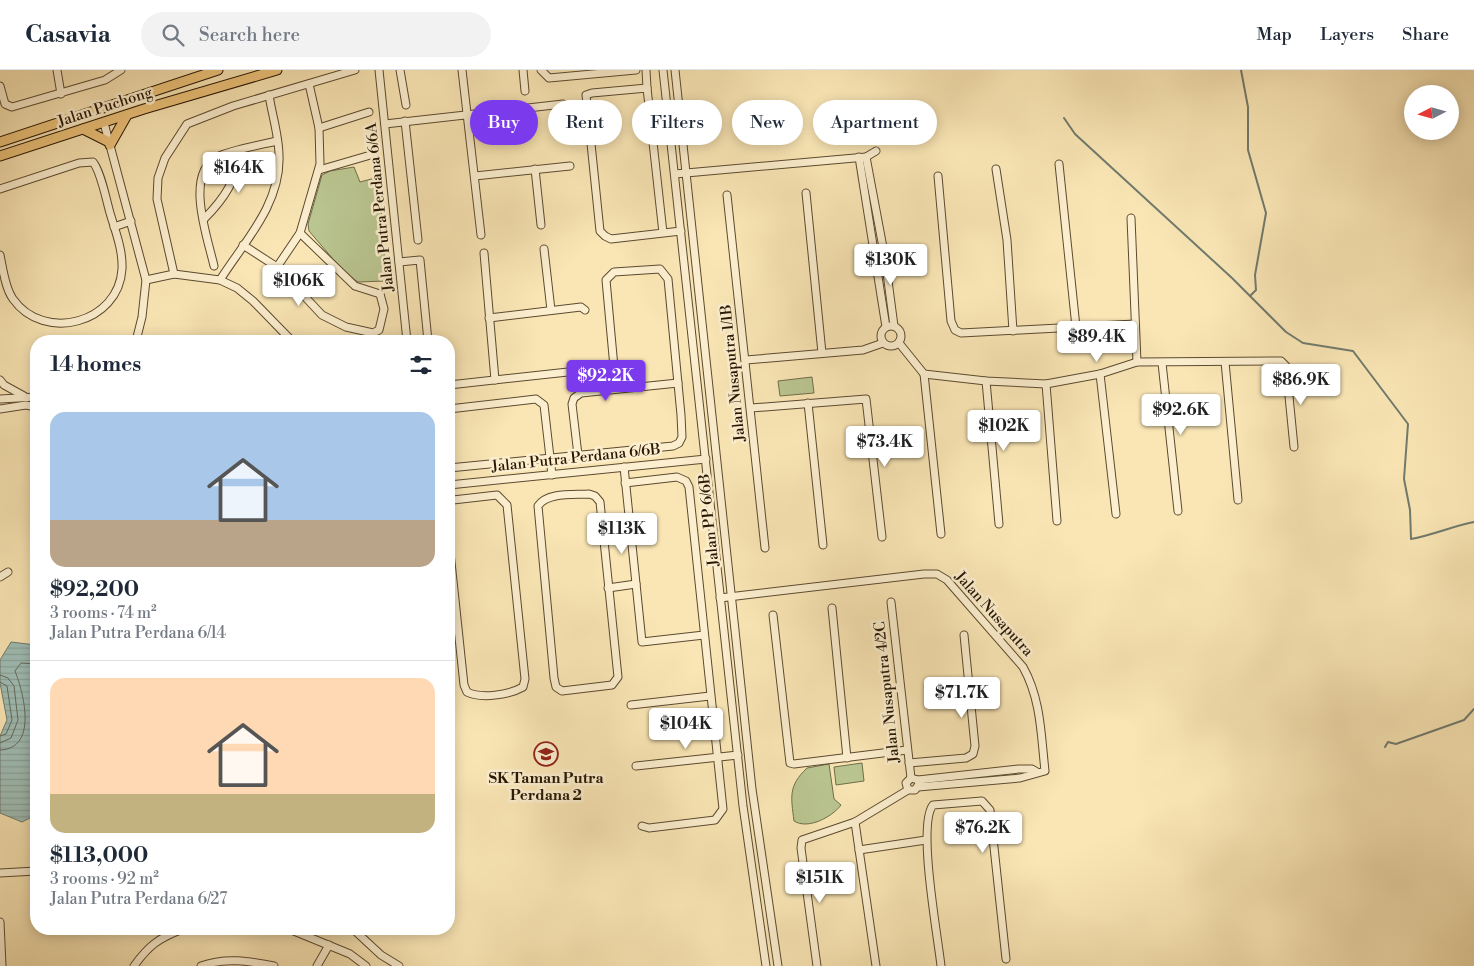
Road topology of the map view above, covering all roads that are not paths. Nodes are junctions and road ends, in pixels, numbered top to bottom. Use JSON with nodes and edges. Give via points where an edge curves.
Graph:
{"nodes":[{"id":1,"x":57,"y":70,"type":"edge"},
{"id":2,"x":121,"y":70,"type":"edge"},
{"id":3,"x":218,"y":70,"type":"edge"},
{"id":4,"x":277,"y":70,"type":"edge"},
{"id":5,"x":355,"y":70,"type":"edge"},
{"id":6,"x":379,"y":70,"type":"edge"},
{"id":7,"x":400,"y":70,"type":"edge"},
{"id":8,"x":462,"y":70,"type":"edge"},
{"id":9,"x":523,"y":70,"type":"edge"},
{"id":10,"x":542,"y":70,"type":"edge"},
{"id":11,"x":636,"y":70,"type":"edge"},
{"id":12,"x":646,"y":70,"type":"edge"},
{"id":13,"x":663,"y":70,"type":"edge"},
{"id":14,"x":674,"y":70,"type":"edge"},
{"id":15,"x":309,"y":84,"type":"junction"},
{"id":16,"x":0,"y":86,"type":"edge"},
{"id":17,"x":647,"y":88,"type":"junction"},
{"id":18,"x":525,"y":91,"type":"dead end"},
{"id":19,"x":62,"y":94,"type":"junction"},
{"id":20,"x":269,"y":95,"type":"junction"},
{"id":21,"x":136,"y":97,"type":"junction"},
{"id":22,"x":406,"y":105,"type":"dead end"},
{"id":23,"x":548,"y":106,"type":"edge"},
{"id":24,"x":369,"y":112,"type":"dead end"},
{"id":25,"x":128,"y":114,"type":"junction"},
{"id":26,"x":468,"y":115,"type":"junction"},
{"id":27,"x":406,"y":121,"type":"junction"},
{"id":28,"x":62,"y":122,"type":"junction"},
{"id":29,"x":104,"y":123,"type":"junction"},
{"id":30,"x":385,"y":124,"type":"junction"},
{"id":31,"x":319,"y":128,"type":"junction"},
{"id":32,"x":83,"y":130,"type":"junction"},
{"id":33,"x":277,"y":140,"type":"junction"},
{"id":34,"x":0,"y":142,"type":"edge"},
{"id":35,"x":109,"y":144,"type":"junction"},
{"id":36,"x":241,"y":150,"type":"junction"},
{"id":37,"x":876,"y":151,"type":"dead end"},
{"id":38,"x":374,"y":154,"type":"dead end"},
{"id":39,"x":0,"y":156,"type":"edge"},
{"id":40,"x":863,"y":157,"type":"junction"},
{"id":41,"x":1059,"y":164,"type":"dead end"},
{"id":42,"x":570,"y":166,"type":"dead end"},
{"id":43,"x":996,"y":169,"type":"dead end"},
{"id":44,"x":319,"y":170,"type":"junction"},
{"id":45,"x":535,"y":170,"type":"junction"},
{"id":46,"x":685,"y":173,"type":"junction"},
{"id":47,"x":675,"y":174,"type":"junction"},
{"id":48,"x":475,"y":176,"type":"junction"},
{"id":49,"x":938,"y":176,"type":"dead end"},
{"id":50,"x":0,"y":189,"type":"edge"},
{"id":51,"x":806,"y":193,"type":"dead end"},
{"id":52,"x":728,"y":195,"type":"dead end"},
{"id":53,"x":1131,"y":218,"type":"dead end"},
{"id":54,"x":204,"y":219,"type":"junction"},
{"id":55,"x":131,"y":221,"type":"junction"},
{"id":56,"x":541,"y":225,"type":"dead end"},
{"id":57,"x":114,"y":227,"type":"junction"},
{"id":58,"x":680,"y":231,"type":"junction"},
{"id":59,"x":300,"y":233,"type":"junction"},
{"id":60,"x":663,"y":233,"type":"junction"},
{"id":61,"x":482,"y":236,"type":"dead end"},
{"id":62,"x":881,"y":237,"type":"junction"},
{"id":63,"x":872,"y":239,"type":"junction"},
{"id":64,"x":418,"y":240,"type":"dead end"},
{"id":65,"x":243,"y":245,"type":"junction"},
{"id":66,"x":544,"y":250,"type":"dead end"},
{"id":67,"x":484,"y":253,"type":"dead end"},
{"id":68,"x":0,"y":256,"type":"edge"},
{"id":69,"x":885,"y":258,"type":"junction"},
{"id":70,"x":875,"y":261,"type":"junction"},
{"id":71,"x":399,"y":262,"type":"junction"},
{"id":72,"x":214,"y":266,"type":"dead end"},
{"id":73,"x":278,"y":267,"type":"junction"},
{"id":74,"x":174,"y":274,"type":"junction"},
{"id":75,"x":146,"y":280,"type":"junction"},
{"id":76,"x":220,"y":280,"type":"junction"},
{"id":77,"x":551,"y":310,"type":"junction"},
{"id":78,"x":585,"y":310,"type":"dead end"},
{"id":79,"x":489,"y":318,"type":"junction"},
{"id":80,"x":1135,"y":324,"type":"junction"},
{"id":81,"x":894,"y":326,"type":"junction"},
{"id":82,"x":886,"y":327,"type":"junction"},
{"id":83,"x":1076,"y":327,"type":"junction"},
{"id":84,"x":1013,"y":331,"type":"junction"},
{"id":85,"x":138,"y":335,"type":"edge"},
{"id":86,"x":286,"y":335,"type":"edge"},
{"id":87,"x":406,"y":335,"type":"edge"},
{"id":88,"x":427,"y":335,"type":"edge"},
{"id":89,"x":883,"y":342,"type":"junction"},
{"id":90,"x":899,"y":343,"type":"junction"},
{"id":91,"x":822,"y":353,"type":"junction"},
{"id":92,"x":746,"y":360,"type":"junction"},
{"id":93,"x":1137,"y":362,"type":"junction"},
{"id":94,"x":1226,"y":362,"type":"junction"},
{"id":95,"x":1162,"y":363,"type":"junction"},
{"id":96,"x":924,"y":374,"type":"junction"},
{"id":97,"x":1100,"y":374,"type":"junction"},
{"id":98,"x":0,"y":380,"type":"edge"},
{"id":99,"x":495,"y":380,"type":"junction"},
{"id":100,"x":986,"y":381,"type":"junction"},
{"id":101,"x":455,"y":383,"type":"edge"},
{"id":102,"x":678,"y":383,"type":"junction"},
{"id":103,"x":1046,"y":384,"type":"junction"},
{"id":104,"x":25,"y":396,"type":"junction"},
{"id":105,"x":30,"y":396,"type":"edge"},
{"id":106,"x":0,"y":400,"type":"edge"},
{"id":107,"x":808,"y":403,"type":"junction"},
{"id":108,"x":30,"y":406,"type":"edge"},
{"id":109,"x":0,"y":408,"type":"edge"},
{"id":110,"x":455,"y":408,"type":"edge"},
{"id":111,"x":751,"y":408,"type":"junction"},
{"id":112,"x":1294,"y":447,"type":"dead end"},
{"id":113,"x":578,"y":455,"type":"junction"},
{"id":114,"x":550,"y":458,"type":"junction"},
{"id":115,"x":706,"y":459,"type":"junction"},
{"id":116,"x":455,"y":467,"type":"edge"},
{"id":117,"x":624,"y":467,"type":"junction"},
{"id":118,"x":552,"y":475,"type":"junction"},
{"id":119,"x":625,"y":483,"type":"junction"},
{"id":120,"x":455,"y":484,"type":"edge"},
{"id":121,"x":455,"y":500,"type":"edge"},
{"id":122,"x":1238,"y":500,"type":"dead end"},
{"id":123,"x":1178,"y":511,"type":"dead end"},
{"id":124,"x":1116,"y":514,"type":"dead end"},
{"id":125,"x":1057,"y":521,"type":"dead end"},
{"id":126,"x":999,"y":524,"type":"dead end"},
{"id":127,"x":941,"y":534,"type":"dead end"},
{"id":128,"x":882,"y":537,"type":"dead end"},
{"id":129,"x":823,"y":545,"type":"dead end"},
{"id":130,"x":765,"y":548,"type":"dead end"},
{"id":131,"x":8,"y":572,"type":"dead end"},
{"id":132,"x":0,"y":577,"type":"edge"},
{"id":133,"x":636,"y":584,"type":"junction"},
{"id":134,"x":608,"y":588,"type":"junction"},
{"id":135,"x":731,"y":597,"type":"junction"},
{"id":136,"x":720,"y":598,"type":"junction"},
{"id":137,"x":891,"y":602,"type":"dead end"},
{"id":138,"x":832,"y":608,"type":"dead end"},
{"id":139,"x":773,"y":615,"type":"dead end"},
{"id":140,"x":455,"y":624,"type":"edge"},
{"id":141,"x":704,"y":635,"type":"junction"},
{"id":142,"x":964,"y":635,"type":"dead end"},
{"id":143,"x":710,"y":696,"type":"junction"},
{"id":144,"x":630,"y":705,"type":"dead end"},
{"id":145,"x":907,"y":750,"type":"junction"},
{"id":146,"x":738,"y":755,"type":"junction"},
{"id":147,"x":717,"y":758,"type":"junction"},
{"id":148,"x":847,"y":758,"type":"junction"},
{"id":149,"x":909,"y":763,"type":"junction"},
{"id":150,"x":636,"y":766,"type":"dead end"},
{"id":151,"x":915,"y":782,"type":"junction"},
{"id":152,"x":908,"y":790,"type":"junction"},
{"id":153,"x":855,"y":822,"type":"junction"},
{"id":154,"x":642,"y":826,"type":"dead end"},
{"id":155,"x":926,"y":840,"type":"junction"},
{"id":156,"x":859,"y":850,"type":"junction"},
{"id":157,"x":30,"y":871,"type":"edge"},
{"id":158,"x":0,"y":873,"type":"edge"},
{"id":159,"x":0,"y":922,"type":"edge"},
{"id":160,"x":168,"y":935,"type":"edge"},
{"id":161,"x":304,"y":935,"type":"edge"},
{"id":162,"x":360,"y":935,"type":"edge"},
{"id":163,"x":328,"y":945,"type":"junction"},
{"id":164,"x":1006,"y":959,"type":"dead end"},
{"id":165,"x":2,"y":966,"type":"edge"},
{"id":166,"x":134,"y":966,"type":"edge"},
{"id":167,"x":200,"y":966,"type":"edge"},
{"id":168,"x":274,"y":966,"type":"edge"},
{"id":169,"x":316,"y":966,"type":"edge"},
{"id":170,"x":366,"y":966,"type":"edge"},
{"id":171,"x":400,"y":966,"type":"edge"},
{"id":172,"x":766,"y":966,"type":"edge"},
{"id":173,"x":778,"y":966,"type":"edge"},
{"id":174,"x":817,"y":966,"type":"edge"},
{"id":175,"x":876,"y":966,"type":"edge"},
{"id":176,"x":941,"y":966,"type":"edge"}],
"edges":[{"from":1,"to":19,"type":"street"},
{"from":2,"to":19,"type":"street","via":[[105,80]]},
{"from":3,"to":21,"type":"main road","name":"Jalan Puchong"},
{"from":4,"to":25,"type":"main road","name":"Jalan Puchong"},
{"from":5,"to":15,"type":"street"},
{"from":6,"to":30,"type":"street","name":"Jalan Putra Perdana 6/6A"},
{"from":7,"to":22,"type":"street"},
{"from":8,"to":26,"type":"street"},
{"from":9,"to":18,"type":"street"},
{"from":10,"to":11,"type":"street","via":[[549,78]]},
{"from":12,"to":17,"type":"street"},
{"from":13,"to":47,"type":"street","name":"Jalan PP 6/6B"},
{"from":14,"to":46,"type":"street","name":"Jalan PP 6/6B"},
{"from":15,"to":20,"type":"street"},
{"from":15,"to":31,"type":"street"},
{"from":16,"to":19,"type":"street","via":[[9,108]]},
{"from":17,"to":60,"type":"street"},
{"from":17,"to":60,"type":"street","via":[[586,95],[600,231],[610,239]]},
{"from":20,"to":33,"type":"street"},
{"from":20,"to":74,"type":"street","via":[[187,124],[165,158],[158,178],[157,199]]},
{"from":21,"to":28,"type":"main road","name":"Jalan Puchong"},
{"from":21,"to":29,"type":"main road","via":[[111,110]]},
{"from":23,"to":26,"type":"street"},
{"from":24,"to":31,"type":"street"},
{"from":25,"to":29,"type":"main road","name":"Jalan Puchong"},
{"from":25,"to":35,"type":"main road"},
{"from":26,"to":27,"type":"street"},
{"from":26,"to":48,"type":"street"},
{"from":27,"to":30,"type":"street"},
{"from":27,"to":64,"type":"street"},
{"from":28,"to":29,"type":"main road","via":[[94,116]]},
{"from":28,"to":34,"type":"main road","name":"Jalan Puchong"},
{"from":29,"to":32,"type":"main road","name":"Jalan Puchong"},
{"from":29,"to":35,"type":"street"},
{"from":30,"to":71,"type":"street","name":"Jalan Putra Perdana 6/6A"},
{"from":31,"to":44,"type":"street"},
{"from":32,"to":35,"type":"main road"},
{"from":32,"to":39,"type":"main road","name":"Jalan Puchong"},
{"from":33,"to":36,"type":"street"},
{"from":33,"to":65,"type":"street","via":[[280,156],[268,208]]},
{"from":35,"to":55,"type":"street"},
{"from":36,"to":54,"type":"street","via":[[237,170],[225,196]]},
{"from":36,"to":54,"type":"street","via":[[216,157],[205,168],[198,193]]},
{"from":37,"to":40,"type":"street"},
{"from":38,"to":44,"type":"street"},
{"from":40,"to":46,"type":"street"},
{"from":40,"to":62,"type":"street"},
{"from":40,"to":63,"type":"street"},
{"from":41,"to":83,"type":"street"},
{"from":42,"to":45,"type":"street"},
{"from":43,"to":84,"type":"street","via":[[1007,240]]},
{"from":44,"to":59,"type":"street"},
{"from":45,"to":48,"type":"street"},
{"from":45,"to":56,"type":"street"},
{"from":46,"to":47,"type":"street"},
{"from":46,"to":135,"type":"street","name":"Jalan PP 6/6B"},
{"from":47,"to":58,"type":"street","name":"Jalan PP 6/6B"},
{"from":48,"to":61,"type":"street"},
{"from":49,"to":84,"type":"street","via":[[952,326],[960,333]]},
{"from":50,"to":57,"type":"street","via":[[93,162]]},
{"from":51,"to":91,"type":"street"},
{"from":52,"to":92,"type":"street","name":"Jalan Nusaputra 1/1B"},
{"from":53,"to":80,"type":"street"},
{"from":54,"to":72,"type":"street"},
{"from":55,"to":57,"type":"street"},
{"from":55,"to":75,"type":"street"},
{"from":57,"to":68,"type":"street","via":[[122,269],[116,290],[96,314],[77,323],[54,322],[33,316],[13,300]]},
{"from":58,"to":60,"type":"street"},
{"from":58,"to":115,"type":"street","name":"Jalan PP 6/6B"},
{"from":59,"to":73,"type":"street"},
{"from":59,"to":73,"type":"street","via":[[355,286],[380,294],[384,309],[379,330],[373,333],[346,327],[322,315]]},
{"from":62,"to":63,"type":"street"},
{"from":62,"to":69,"type":"street"},
{"from":63,"to":70,"type":"street"},
{"from":65,"to":73,"type":"street"},
{"from":65,"to":76,"type":"street"},
{"from":66,"to":77,"type":"street"},
{"from":67,"to":79,"type":"street"},
{"from":69,"to":70,"type":"street"},
{"from":69,"to":81,"type":"street"},
{"from":70,"to":82,"type":"street"},
{"from":71,"to":87,"type":"street","name":"Jalan Putra Perdana 6/6A"},
{"from":71,"to":88,"type":"street","via":[[420,260]]},
{"from":74,"to":75,"type":"street"},
{"from":74,"to":76,"type":"street"},
{"from":75,"to":85,"type":"street"},
{"from":76,"to":86,"type":"street","via":[[253,301]]},
{"from":77,"to":78,"type":"street","via":[[581,307]]},
{"from":77,"to":79,"type":"street"},
{"from":79,"to":99,"type":"street"},
{"from":80,"to":83,"type":"street"},
{"from":80,"to":93,"type":"street"},
{"from":81,"to":82,"type":"street"},
{"from":81,"to":90,"type":"street","via":[[901,334]]},
{"from":82,"to":89,"type":"street","via":[[881,334]]},
{"from":83,"to":84,"type":"street"},
{"from":89,"to":90,"type":"street","via":[[891,347]]},
{"from":89,"to":91,"type":"street","via":[[863,350]]},
{"from":90,"to":96,"type":"street"},
{"from":91,"to":92,"type":"street"},
{"from":92,"to":111,"type":"street","name":"Jalan Nusaputra 1/1B"},
{"from":93,"to":95,"type":"street"},
{"from":93,"to":97,"type":"street"},
{"from":94,"to":95,"type":"street"},
{"from":94,"to":112,"type":"street","via":[[1280,361],[1286,366]]},
{"from":94,"to":122,"type":"street"},
{"from":95,"to":123,"type":"street"},
{"from":96,"to":100,"type":"street"},
{"from":96,"to":127,"type":"street"},
{"from":97,"to":103,"type":"street"},
{"from":97,"to":124,"type":"street"},
{"from":98,"to":104,"type":"street"},
{"from":99,"to":101,"type":"street"},
{"from":99,"to":102,"type":"street","via":[[614,367],[606,280],[614,272],[660,269],[668,279]]},
{"from":100,"to":103,"type":"street"},
{"from":100,"to":126,"type":"street"},
{"from":102,"to":113,"type":"street","via":[[682,437],[679,443]]},
{"from":102,"to":113,"type":"street","via":[[581,393],[574,398]]},
{"from":103,"to":125,"type":"street"},
{"from":104,"to":105,"type":"street"},
{"from":104,"to":106,"type":"street"},
{"from":107,"to":111,"type":"street"},
{"from":107,"to":128,"type":"street","via":[[866,399]]},
{"from":107,"to":129,"type":"street"},
{"from":108,"to":109,"type":"street"},
{"from":110,"to":114,"type":"street","via":[[540,401],[544,405]]},
{"from":111,"to":130,"type":"street","name":"Jalan Nusaputra 1/1B"},
{"from":113,"to":114,"type":"street"},
{"from":114,"to":116,"type":"street"},
{"from":114,"to":118,"type":"street"},
{"from":115,"to":117,"type":"street","name":"Jalan Putra Perdana 6/6B"},
{"from":115,"to":136,"type":"street","name":"Jalan PP 6/6B"},
{"from":117,"to":118,"type":"street","name":"Jalan Putra Perdana 6/6B"},
{"from":117,"to":119,"type":"street"},
{"from":118,"to":120,"type":"street","name":"Jalan Putra Perdana 6/6B"},
{"from":119,"to":133,"type":"street"},
{"from":119,"to":141,"type":"street","via":[[677,477],[686,481]]},
{"from":121,"to":140,"type":"street","via":[[497,495],[508,505],[525,679],[523,688],[515,692],[474,696],[467,692]]},
{"from":131,"to":132,"type":"street"},
{"from":133,"to":134,"type":"street"},
{"from":133,"to":141,"type":"street","via":[[642,642]]},
{"from":134,"to":134,"type":"street","via":[[600,502],[589,494],[542,500],[538,506],[556,687],[562,691],[612,685],[616,681],[618,671]]},
{"from":135,"to":136,"type":"street","name":"Jalan Nusaputra"},
{"from":135,"to":151,"type":"street","name":"Jalan Nusaputra","via":[[924,574],[937,574],[947,580],[1023,667],[1032,682],[1045,771],[1019,769]]},
{"from":135,"to":173,"type":"street","name":"Jalan PP 6/6B","via":[[752,789]]},
{"from":136,"to":146,"type":"street","name":"Jalan PP 6/6B"},
{"from":137,"to":145,"type":"street","name":"Jalan Nusaputra 4/2C"},
{"from":138,"to":148,"type":"street"},
{"from":139,"to":148,"type":"street","via":[[790,763]]},
{"from":141,"to":143,"type":"street"},
{"from":142,"to":149,"type":"street","via":[[975,746],[973,754],[966,758]]},
{"from":143,"to":144,"type":"street"},
{"from":143,"to":147,"type":"street"},
{"from":145,"to":148,"type":"street"},
{"from":145,"to":149,"type":"street","name":"Jalan Nusaputra 4/2C"},
{"from":146,"to":147,"type":"street"},
{"from":146,"to":172,"type":"street","name":"Jalan PP 6/6B"},
{"from":147,"to":150,"type":"street"},
{"from":147,"to":154,"type":"street","via":[[723,809],[720,816],[715,820],[650,828]]},
{"from":149,"to":151,"type":"street","name":"Jalan Nusaputra 4/2C"},
{"from":151,"to":152,"type":"street","via":[[912,791]]},
{"from":151,"to":152,"type":"street","via":[[906,783]]},
{"from":152,"to":153,"type":"street"},
{"from":153,"to":156,"type":"street"},
{"from":153,"to":174,"type":"street","via":[[802,840]]},
{"from":155,"to":156,"type":"street"},
{"from":155,"to":164,"type":"street","via":[[927,816],[933,805],[978,800],[987,805]]},
{"from":155,"to":176,"type":"street"},
{"from":156,"to":175,"type":"street"},
{"from":157,"to":158,"type":"street"},
{"from":159,"to":165,"type":"street"},
{"from":160,"to":166,"type":"street","via":[[144,952]]},
{"from":161,"to":163,"type":"street"},
{"from":162,"to":171,"type":"street"},
{"from":163,"to":169,"type":"street"},
{"from":163,"to":170,"type":"street","via":[[350,954]]},
{"from":167,"to":168,"type":"street","via":[[228,960]]}]}
